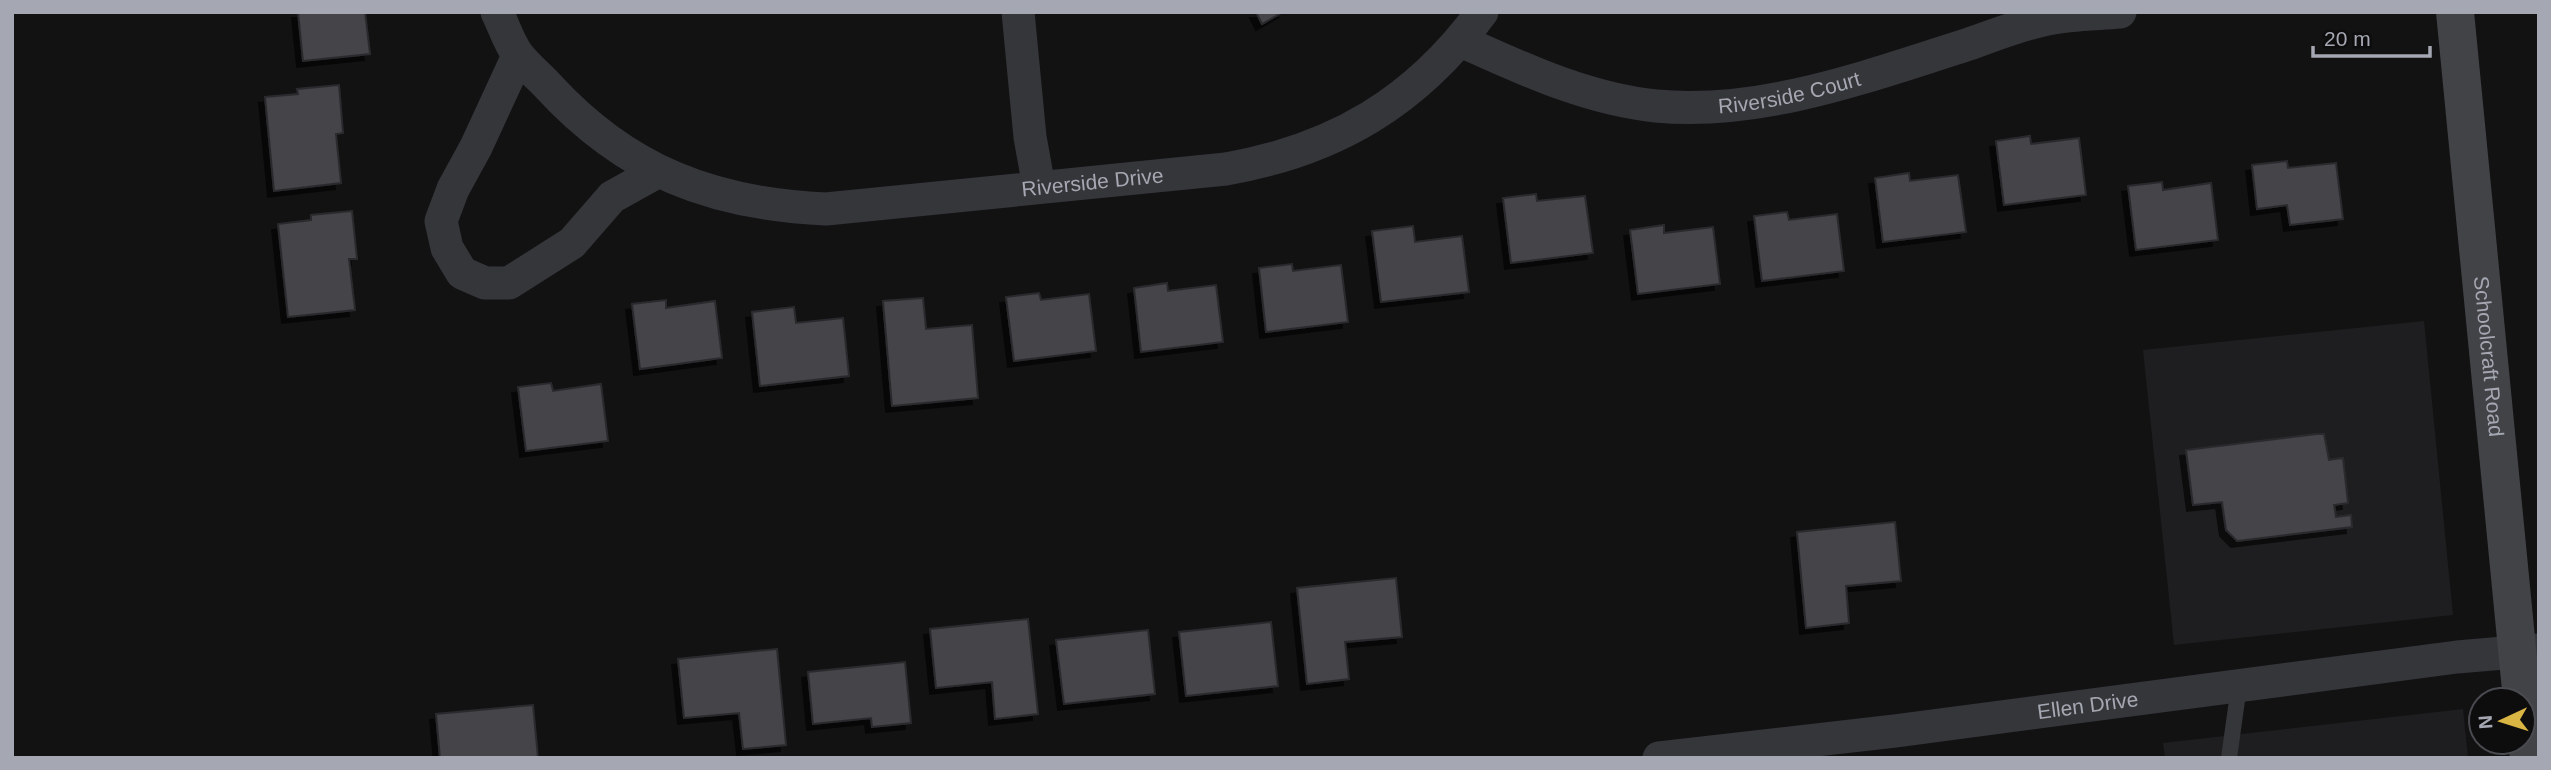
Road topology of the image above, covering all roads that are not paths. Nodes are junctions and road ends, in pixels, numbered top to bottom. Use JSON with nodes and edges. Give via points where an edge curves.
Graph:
{"nodes":[{"id":1,"x":497,"y":12,"type":"edge"},
{"id":2,"x":1018,"y":12,"type":"edge"},
{"id":3,"x":1482,"y":12,"type":"edge"},
{"id":4,"x":2120,"y":12,"type":"edge"},
{"id":5,"x":2455,"y":12,"type":"edge"},
{"id":6,"x":1461,"y":41,"type":"junction"},
{"id":7,"x":518,"y":56,"type":"junction"},
{"id":8,"x":657,"y":172,"type":"junction"},
{"id":9,"x":1039,"y":187,"type":"junction"},
{"id":10,"x":2528,"y":651,"type":"edge"},
{"id":11,"x":2239,"y":686,"type":"junction"},
{"id":12,"x":2524,"y":686,"type":"edge"},
{"id":13,"x":1896,"y":744,"type":"edge"},
{"id":14,"x":1659,"y":758,"type":"edge"},
{"id":15,"x":2229,"y":758,"type":"edge"}],
"edges":[{"from":1,"to":7,"type":"street","name":"Riverside Drive"},
{"from":2,"to":9,"type":"street"},
{"from":3,"to":6,"type":"street","name":"Riverside Drive"},
{"from":4,"to":6,"type":"street","name":"Riverside Court","via":[[2047,19],[1866,77],[1761,101],[1709,107],[1656,106],[1603,96],[1530,72]]},
{"from":5,"to":10,"type":"main road","name":"Schoolcraft Road"},
{"from":6,"to":9,"type":"street","name":"Riverside Drive","via":[[1390,106],[1306,150],[1226,169]]},
{"from":7,"to":8,"type":"street","name":"Riverside Drive","via":[[590,127]]},
{"from":7,"to":8,"type":"street","via":[[441,220],[447,248],[462,273],[485,283],[509,283],[572,243],[612,197]]},
{"from":8,"to":9,"type":"street","name":"Riverside Drive","via":[[725,197],[826,209]]},
{"from":10,"to":11,"type":"street","name":"Ellen Drive"},
{"from":10,"to":12,"type":"main road","name":"Schoolcraft Road"},
{"from":11,"to":13,"type":"street","name":"Ellen Drive"},
{"from":11,"to":15,"type":"lane"},
{"from":13,"to":14,"type":"street","name":"Ellen Drive"}]}
